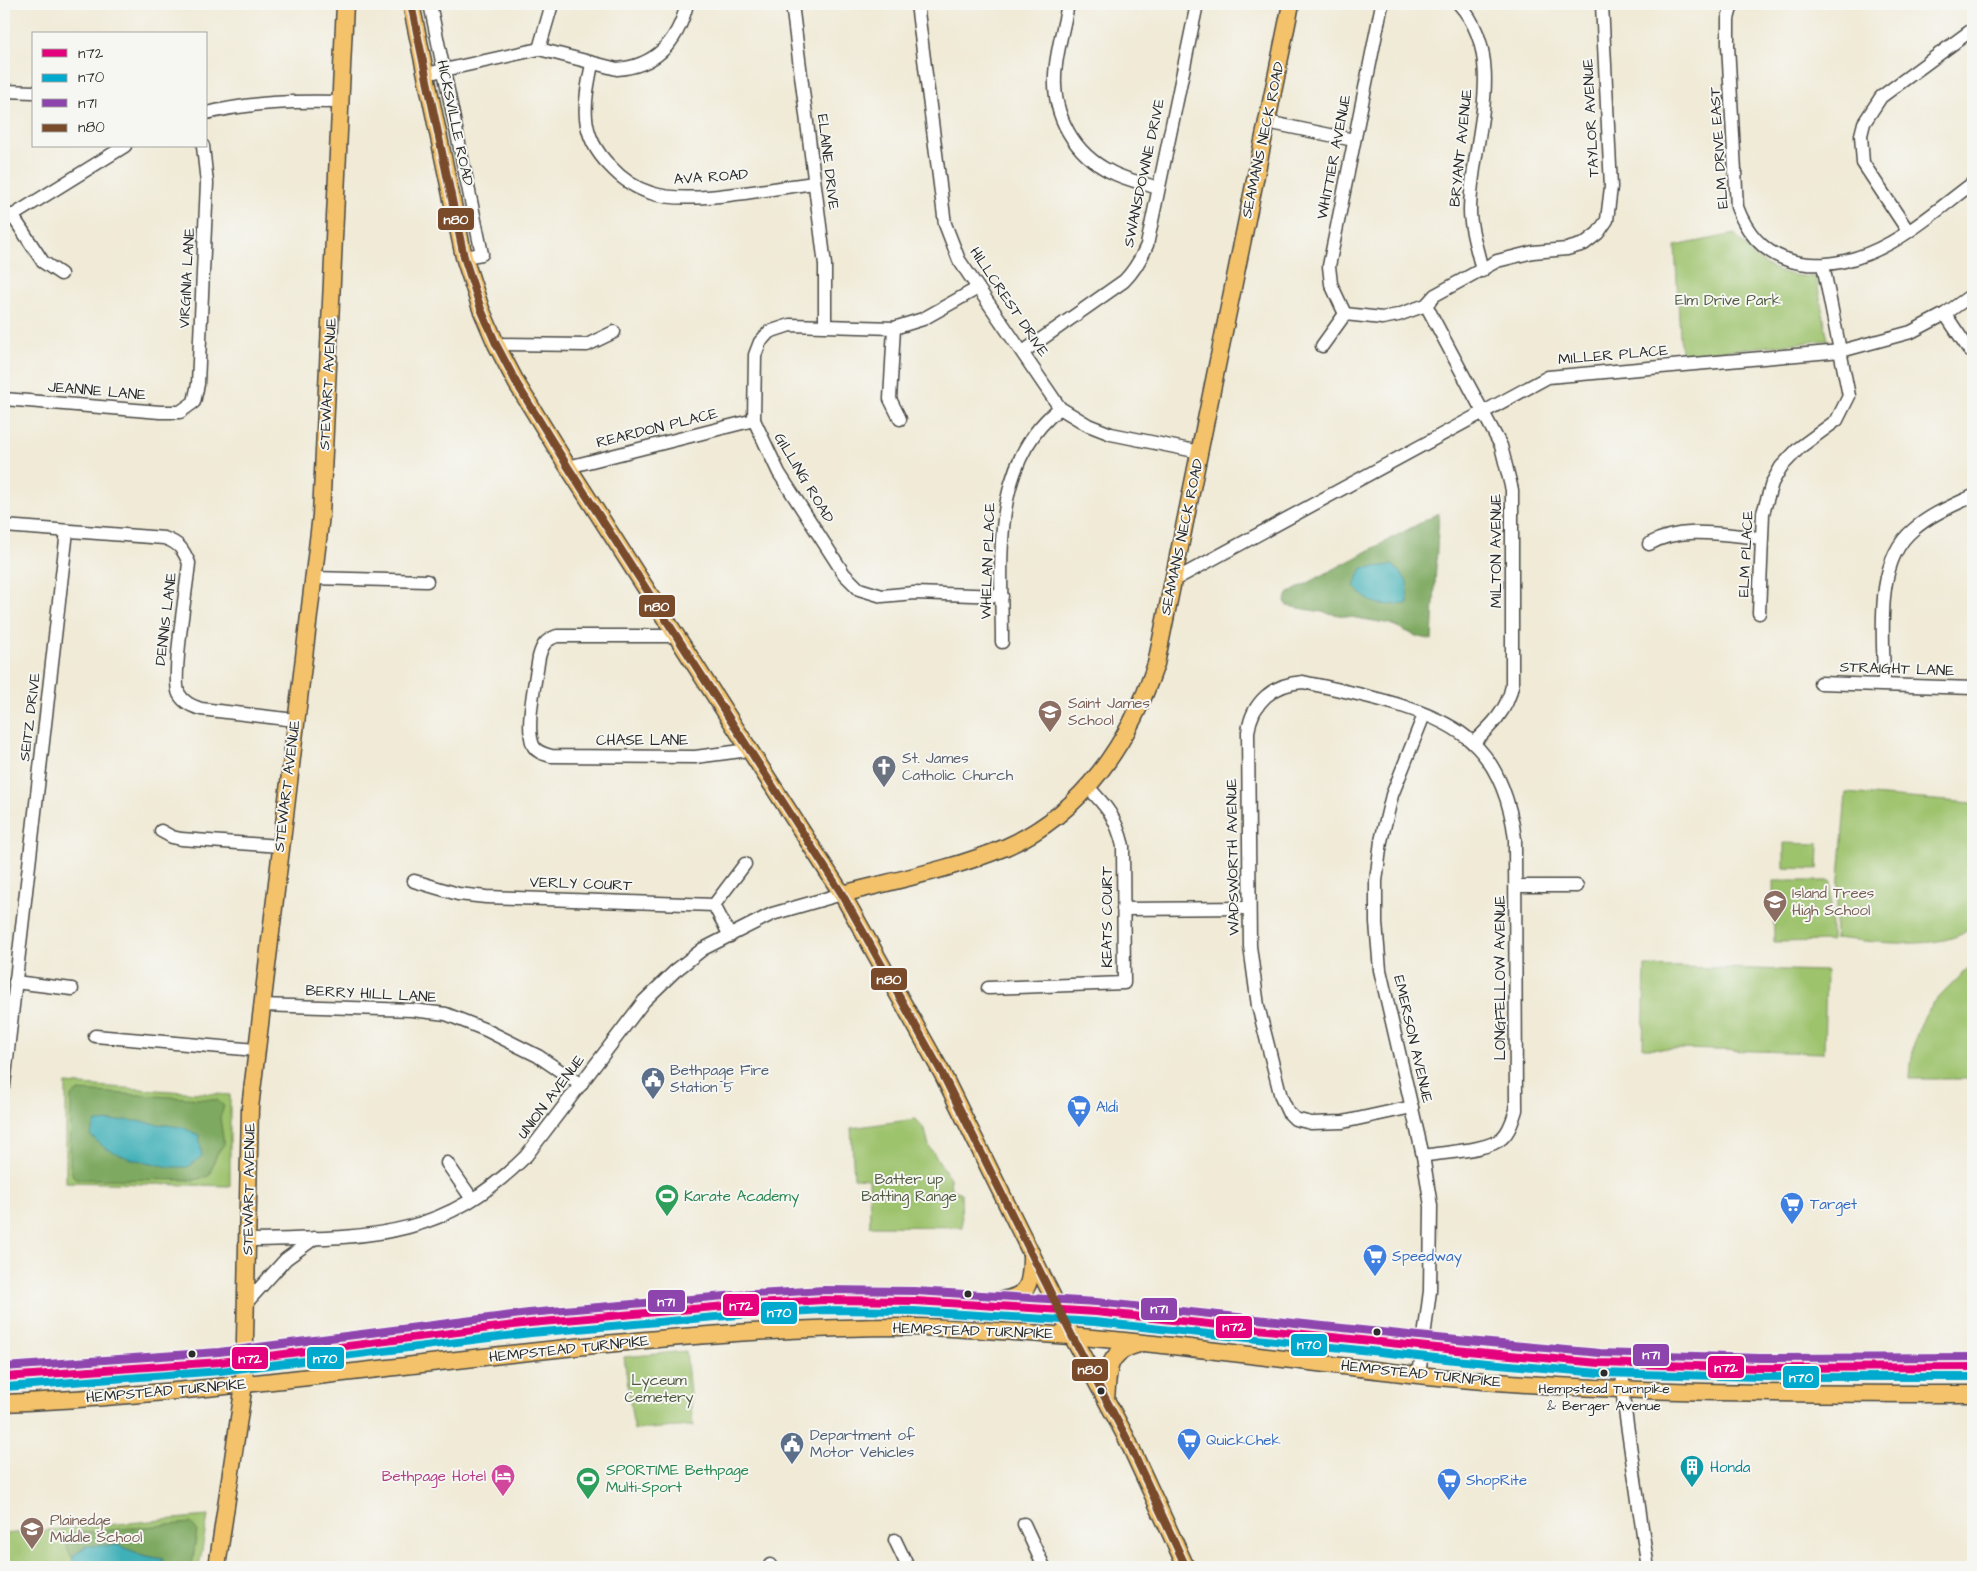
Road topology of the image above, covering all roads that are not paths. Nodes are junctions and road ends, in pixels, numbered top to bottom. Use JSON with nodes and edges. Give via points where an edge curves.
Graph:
{"nodes":[{"id":1,"x":345,"y":4,"type":"edge"},
{"id":2,"x":410,"y":4,"type":"edge"},
{"id":3,"x":430,"y":4,"type":"edge"},
{"id":4,"x":552,"y":4,"type":"edge"},
{"id":5,"x":687,"y":4,"type":"edge"},
{"id":6,"x":792,"y":4,"type":"edge"},
{"id":7,"x":917,"y":4,"type":"edge"},
{"id":8,"x":1068,"y":4,"type":"edge"},
{"id":9,"x":1197,"y":4,"type":"edge"},
{"id":10,"x":1291,"y":4,"type":"edge"},
{"id":11,"x":1382,"y":4,"type":"edge"},
{"id":12,"x":1459,"y":4,"type":"edge"},
{"id":13,"x":1602,"y":4,"type":"edge"},
{"id":14,"x":1732,"y":4,"type":"edge"},
{"id":15,"x":1973,"y":29,"type":"edge"},
{"id":16,"x":539,"y":49,"type":"junction"},
{"id":17,"x":592,"y":64,"type":"junction"},
{"id":18,"x":443,"y":70,"type":"junction"},
{"id":19,"x":426,"y":74,"type":"junction"},
{"id":20,"x":4,"y":91,"type":"edge"},
{"id":21,"x":32,"y":92,"type":"edge"},
{"id":22,"x":340,"y":102,"type":"junction"},
{"id":23,"x":208,"y":113,"type":"edge"},
{"id":24,"x":1267,"y":122,"type":"junction"},
{"id":25,"x":1354,"y":140,"type":"junction"},
{"id":26,"x":119,"y":148,"type":"edge"},
{"id":27,"x":203,"y":148,"type":"edge"},
{"id":28,"x":814,"y":183,"type":"junction"},
{"id":29,"x":1973,"y":183,"type":"edge"},
{"id":30,"x":1158,"y":188,"type":"junction"},
{"id":31,"x":8,"y":218,"type":"edge"},
{"id":32,"x":1908,"y":231,"type":"junction"},
{"id":33,"x":464,"y":257,"type":"junction"},
{"id":34,"x":1823,"y":265,"type":"junction"},
{"id":35,"x":1482,"y":270,"type":"junction"},
{"id":36,"x":61,"y":274,"type":"dead end"},
{"id":37,"x":978,"y":288,"type":"junction"},
{"id":38,"x":1973,"y":294,"type":"edge"},
{"id":39,"x":1426,"y":305,"type":"junction"},
{"id":40,"x":1345,"y":314,"type":"junction"},
{"id":41,"x":1945,"y":314,"type":"junction"},
{"id":42,"x":824,"y":325,"type":"junction"},
{"id":43,"x":894,"y":328,"type":"junction"},
{"id":44,"x":614,"y":332,"type":"dead end"},
{"id":45,"x":496,"y":344,"type":"junction"},
{"id":46,"x":1322,"y":346,"type":"dead end"},
{"id":47,"x":1841,"y":351,"type":"junction"},
{"id":48,"x":1970,"y":351,"type":"dead end"},
{"id":49,"x":1023,"y":352,"type":"junction"},
{"id":50,"x":4,"y":399,"type":"edge"},
{"id":51,"x":187,"y":408,"type":"joint"},
{"id":52,"x":1060,"y":408,"type":"junction"},
{"id":53,"x":1484,"y":411,"type":"junction"},
{"id":54,"x":900,"y":419,"type":"dead end"},
{"id":55,"x":754,"y":420,"type":"junction"},
{"id":56,"x":1200,"y":452,"type":"junction"},
{"id":57,"x":568,"y":467,"type":"junction"},
{"id":58,"x":1973,"y":496,"type":"edge"},
{"id":59,"x":4,"y":526,"type":"edge"},
{"id":60,"x":68,"y":531,"type":"junction"},
{"id":61,"x":1761,"y":538,"type":"junction"},
{"id":62,"x":1650,"y":544,"type":"dead end"},
{"id":63,"x":313,"y":578,"type":"junction"},
{"id":64,"x":1174,"y":580,"type":"junction"},
{"id":65,"x":427,"y":581,"type":"dead end"},
{"id":66,"x":1002,"y":596,"type":"junction"},
{"id":67,"x":1759,"y":613,"type":"dead end"},
{"id":68,"x":676,"y":636,"type":"junction"},
{"id":69,"x":1002,"y":642,"type":"dead end"},
{"id":70,"x":1820,"y":683,"type":"dead end"},
{"id":71,"x":1884,"y":684,"type":"junction"},
{"id":72,"x":1973,"y":688,"type":"edge"},
{"id":73,"x":1424,"y":715,"type":"junction"},
{"id":74,"x":295,"y":720,"type":"junction"},
{"id":75,"x":1473,"y":743,"type":"junction"},
{"id":76,"x":749,"y":750,"type":"junction"},
{"id":77,"x":1087,"y":786,"type":"junction"},
{"id":78,"x":161,"y":831,"type":"dead end"},
{"id":79,"x":280,"y":846,"type":"junction"},
{"id":80,"x":745,"y":864,"type":"dead end"},
{"id":81,"x":414,"y":881,"type":"dead end"},
{"id":82,"x":1516,"y":886,"type":"junction"},
{"id":83,"x":1577,"y":886,"type":"dead end"},
{"id":84,"x":842,"y":894,"type":"junction"},
{"id":85,"x":714,"y":905,"type":"junction"},
{"id":86,"x":1249,"y":908,"type":"junction"},
{"id":87,"x":1123,"y":909,"type":"junction"},
{"id":88,"x":730,"y":936,"type":"junction"},
{"id":89,"x":15,"y":982,"type":"junction"},
{"id":90,"x":988,"y":988,"type":"dead end"},
{"id":91,"x":72,"y":989,"type":"dead end"},
{"id":92,"x":261,"y":1005,"type":"junction"},
{"id":93,"x":95,"y":1036,"type":"dead end"},
{"id":94,"x":256,"y":1050,"type":"junction"},
{"id":95,"x":6,"y":1051,"type":"edge"},
{"id":96,"x":4,"y":1085,"type":"edge"},
{"id":97,"x":581,"y":1085,"type":"junction"},
{"id":98,"x":1412,"y":1107,"type":"junction"},
{"id":99,"x":1423,"y":1156,"type":"junction"},
{"id":100,"x":447,"y":1163,"type":"dead end"},
{"id":101,"x":472,"y":1199,"type":"junction"},
{"id":102,"x":315,"y":1238,"type":"junction"},
{"id":103,"x":249,"y":1240,"type":"junction"},
{"id":104,"x":1031,"y":1251,"type":"junction"},
{"id":105,"x":248,"y":1301,"type":"junction"},
{"id":106,"x":971,"y":1302,"type":"junction"},
{"id":107,"x":1059,"y":1307,"type":"junction"},
{"id":108,"x":1072,"y":1336,"type":"junction"},
{"id":109,"x":1142,"y":1344,"type":"junction"},
{"id":110,"x":1423,"y":1346,"type":"junction"},
{"id":111,"x":246,"y":1358,"type":"junction"},
{"id":112,"x":1624,"y":1364,"type":"junction"},
{"id":113,"x":1973,"y":1367,"type":"edge"},
{"id":114,"x":1419,"y":1375,"type":"junction"},
{"id":115,"x":4,"y":1377,"type":"edge"},
{"id":116,"x":244,"y":1384,"type":"junction"},
{"id":117,"x":1622,"y":1390,"type":"junction"},
{"id":118,"x":1973,"y":1394,"type":"edge"},
{"id":119,"x":1106,"y":1399,"type":"junction"},
{"id":120,"x":4,"y":1403,"type":"edge"},
{"id":121,"x":1024,"y":1524,"type":"dead end"},
{"id":122,"x":895,"y":1540,"type":"dead end"},
{"id":123,"x":1647,"y":1562,"type":"dead end"},
{"id":124,"x":217,"y":1567,"type":"edge"},
{"id":125,"x":908,"y":1567,"type":"edge"},
{"id":126,"x":1044,"y":1567,"type":"edge"},
{"id":127,"x":1186,"y":1567,"type":"edge"}],
"edges":[{"from":1,"to":22,"type":"main road","name":"STEWART AVENUE"},
{"from":2,"to":19,"type":"main road","name":"HICKSVILLE ROAD"},
{"from":3,"to":18,"type":"street","name":"HICKSVILLE ROAD"},
{"from":4,"to":16,"type":"street"},
{"from":5,"to":17,"type":"street","via":[[674,40],[657,56],[625,69]]},
{"from":6,"to":28,"type":"street","name":"ELAINE DRIVE"},
{"from":7,"to":37,"type":"street","name":"HILLCREST DRIVE","via":[[945,224],[959,260]]},
{"from":8,"to":30,"type":"street","via":[[1055,74],[1060,118],[1074,142],[1094,162],[1122,177]]},
{"from":9,"to":30,"type":"street","name":"SWANSDOWNE DRIVE"},
{"from":10,"to":24,"type":"main road","name":"SEAMANS NECK ROAD"},
{"from":11,"to":25,"type":"street","name":"WHITTIER AVENUE"},
{"from":12,"to":35,"type":"street","name":"BRYANT AVENUE","via":[[1478,36],[1484,64],[1481,130],[1470,212]]},
{"from":13,"to":35,"type":"street","name":"TAYLOR AVENUE","via":[[1610,212],[1601,229],[1584,244],[1512,256]]},
{"from":14,"to":34,"type":"street","name":"ELM DRIVE EAST","via":[[1728,19],[1728,45],[1737,208],[1743,225],[1764,248],[1784,260],[1806,266]]},
{"from":15,"to":32,"type":"street","via":[[1881,98],[1864,123],[1861,135],[1863,163]]},
{"from":16,"to":17,"type":"street"},
{"from":16,"to":18,"type":"street"},
{"from":17,"to":28,"type":"street","name":"AVA ROAD","via":[[584,104],[589,133],[605,162],[632,185],[662,196],[690,198]]},
{"from":18,"to":19,"type":"street"},
{"from":18,"to":33,"type":"street","name":"HICKSVILLE ROAD","via":[[482,254]]},
{"from":19,"to":33,"type":"main road","name":"HICKSVILLE ROAD"},
{"from":20,"to":21,"type":"street"},
{"from":22,"to":23,"type":"street","via":[[278,101]]},
{"from":22,"to":63,"type":"main road","name":"STEWART AVENUE","via":[[325,453]]},
{"from":24,"to":25,"type":"street"},
{"from":24,"to":56,"type":"main road","name":"SEAMANS NECK ROAD"},
{"from":25,"to":40,"type":"street","name":"WHITTIER AVENUE","via":[[1329,266],[1331,284]]},
{"from":26,"to":31,"type":"street"},
{"from":27,"to":51,"type":"street","name":"VIRGINIA LANE","via":[[207,183],[198,384],[194,402]]},
{"from":28,"to":42,"type":"street","name":"ELAINE DRIVE","via":[[825,265]]},
{"from":29,"to":32,"type":"street","name":"ELM DRIVE EAST"},
{"from":30,"to":49,"type":"street","name":"SWANSDOWNE DRIVE","via":[[1147,245],[1134,271]]},
{"from":31,"to":36,"type":"street","via":[[43,262]]},
{"from":32,"to":34,"type":"street","name":"ELM DRIVE EAST","via":[[1890,244],[1853,259]]},
{"from":33,"to":45,"type":"main road","name":"HICKSVILLE ROAD"},
{"from":34,"to":47,"type":"street","name":"ELM PLACE"},
{"from":35,"to":39,"type":"street","via":[[1435,295]]},
{"from":37,"to":43,"type":"street","name":"GILLING ROAD","via":[[923,319]]},
{"from":37,"to":49,"type":"street","name":"HILLCREST DRIVE"},
{"from":38,"to":41,"type":"street","name":"MILLER PLACE"},
{"from":39,"to":40,"type":"street","via":[[1382,318]]},
{"from":39,"to":53,"type":"street","name":"MILTON AVENUE"},
{"from":40,"to":46,"type":"street"},
{"from":41,"to":47,"type":"street","name":"MILLER PLACE","via":[[1911,332]]},
{"from":41,"to":48,"type":"street"},
{"from":42,"to":43,"type":"street","name":"GILLING ROAD"},
{"from":42,"to":55,"type":"street","name":"GILLING ROAD","via":[[778,327],[760,342],[754,366]]},
{"from":43,"to":54,"type":"street","via":[[890,399]]},
{"from":44,"to":45,"type":"street","via":[[587,345]]},
{"from":45,"to":57,"type":"main road","name":"HICKSVILLE ROAD"},
{"from":47,"to":53,"type":"street","name":"MILLER PLACE","via":[[1548,377]]},
{"from":47,"to":61,"type":"street","name":"ELM PLACE","via":[[1849,396],[1846,406],[1836,420],[1799,448],[1781,467],[1767,495]]},
{"from":49,"to":52,"type":"street","name":"HILLCREST DRIVE"},
{"from":50,"to":51,"type":"street","name":"JEANNE LANE","via":[[160,412],[180,412]]},
{"from":52,"to":56,"type":"street","name":"HILLCREST DRIVE","via":[[1111,434]]},
{"from":52,"to":66,"type":"street","name":"WHELAN PLACE","via":[[1036,430],[1009,485],[1003,513]]},
{"from":53,"to":64,"type":"street","name":"MILLER PLACE"},
{"from":53,"to":75,"type":"street","name":"MILTON AVENUE","via":[[1502,446],[1512,490],[1512,686],[1510,698],[1499,717]]},
{"from":55,"to":57,"type":"street","name":"REARDON PLACE"},
{"from":55,"to":66,"type":"street","name":"GILLING ROAD","via":[[778,472],[844,574],[859,588],[882,596]]},
{"from":56,"to":64,"type":"main road","name":"SEAMANS NECK ROAD"},
{"from":57,"to":68,"type":"main road","name":"HICKSVILLE ROAD"},
{"from":58,"to":71,"type":"street","via":[[1936,513],[1912,531],[1894,554],[1885,586]]},
{"from":59,"to":60,"type":"street","name":"DENNIS LANE"},
{"from":60,"to":74,"type":"street","name":"DENNIS LANE","via":[[164,538],[177,542],[189,563],[176,675],[179,695],[188,704],[201,709]]},
{"from":60,"to":89,"type":"street","name":"SEITZ DRIVE"},
{"from":61,"to":62,"type":"street","via":[[1685,533],[1666,536]]},
{"from":61,"to":67,"type":"street","name":"ELM PLACE"},
{"from":63,"to":65,"type":"street"},
{"from":63,"to":74,"type":"main road","name":"STEWART AVENUE"},
{"from":64,"to":77,"type":"main road","name":"SEAMANS NECK ROAD","via":[[1156,664],[1144,701],[1110,759]]},
{"from":66,"to":69,"type":"street","name":"WHELAN PLACE"},
{"from":68,"to":76,"type":"main road","name":"HICKSVILLE ROAD"},
{"from":68,"to":76,"type":"street","name":"CHASE LANE","via":[[556,636],[549,639],[542,646],[539,657],[530,732],[536,749],[551,756],[685,757]]},
{"from":70,"to":71,"type":"street","name":"STRAIGHT LANE"},
{"from":71,"to":72,"type":"street","name":"STRAIGHT LANE"},
{"from":73,"to":75,"type":"street","name":"WADSWORTH AVENUE"},
{"from":73,"to":86,"type":"street","name":"WADSWORTH AVENUE","via":[[1405,706],[1303,682],[1277,687],[1262,700],[1253,713],[1248,732]]},
{"from":73,"to":98,"type":"street","name":"EMERSON AVENUE","via":[[1392,795],[1376,881],[1380,970]]},
{"from":74,"to":79,"type":"main road","name":"STEWART AVENUE"},
{"from":75,"to":82,"type":"street","name":"LONGFELLOW AVENUE","via":[[1498,779],[1509,805],[1515,839]]},
{"from":76,"to":84,"type":"main road","name":"HICKSVILLE ROAD"},
{"from":77,"to":84,"type":"main road","name":"SEAMANS NECK ROAD","via":[[1062,812],[1007,846],[957,864]]},
{"from":77,"to":87,"type":"street","name":"KEATS COURT","via":[[1112,813],[1118,825],[1123,846]]},
{"from":78,"to":79,"type":"street","via":[[181,839]]},
{"from":79,"to":92,"type":"main road","name":"STEWART AVENUE"},
{"from":80,"to":85,"type":"street"},
{"from":81,"to":85,"type":"street","name":"VERLY COURT","via":[[458,894],[486,897]]},
{"from":82,"to":83,"type":"street"},
{"from":82,"to":99,"type":"street","name":"LONGFELLOW AVENUE","via":[[1516,1101],[1512,1123],[1502,1138],[1488,1146]]},
{"from":84,"to":88,"type":"street","name":"UNION AVENUE","via":[[772,914]]},
{"from":84,"to":104,"type":"main road","name":"HICKSVILLE ROAD","via":[[942,1073]]},
{"from":85,"to":88,"type":"street"},
{"from":86,"to":87,"type":"street"},
{"from":86,"to":98,"type":"street","name":"WADSWORTH AVENUE","via":[[1258,1006],[1281,1097],[1288,1112],[1295,1120],[1311,1123],[1343,1122]]},
{"from":87,"to":90,"type":"street","name":"KEATS COURT","via":[[1124,983]]},
{"from":88,"to":97,"type":"street","name":"UNION AVENUE","via":[[703,949],[644,1001]]},
{"from":89,"to":91,"type":"street"},
{"from":89,"to":95,"type":"street","name":"SEITZ DRIVE"},
{"from":92,"to":94,"type":"main road","name":"STEWART AVENUE"},
{"from":92,"to":97,"type":"street","name":"BERRY HILL LANE","via":[[446,1014],[538,1056]]},
{"from":93,"to":94,"type":"street"},
{"from":94,"to":103,"type":"main road","name":"STEWART AVENUE","via":[[250,1108]]},
{"from":95,"to":96,"type":"street","name":"SEITZ DRIVE"},
{"from":97,"to":101,"type":"street","name":"UNION AVENUE","via":[[526,1156],[505,1177]]},
{"from":98,"to":99,"type":"street","name":"EMERSON AVENUE"},
{"from":99,"to":110,"type":"street","name":"EMERSON AVENUE","via":[[1432,1206],[1432,1238]]},
{"from":100,"to":101,"type":"street"},
{"from":101,"to":102,"type":"street","name":"UNION AVENUE","via":[[402,1230],[358,1237]]},
{"from":102,"to":103,"type":"street","name":"UNION AVENUE"},
{"from":102,"to":105,"type":"street","via":[[286,1259]]},
{"from":103,"to":105,"type":"main road","name":"STEWART AVENUE"},
{"from":104,"to":106,"type":"main road","via":[[1031,1278],[1023,1293],[1004,1300]]},
{"from":104,"to":107,"type":"main road","name":"HICKSVILLE ROAD"},
{"from":105,"to":111,"type":"main road","name":"STEWART AVENUE"},
{"from":106,"to":107,"type":"main road","name":"HEMPSTEAD TURNPIKE"},
{"from":106,"to":111,"type":"main road","name":"HEMPSTEAD TURNPIKE","via":[[753,1302],[478,1329],[347,1348]]},
{"from":107,"to":108,"type":"main road","name":"HICKSVILLE ROAD"},
{"from":107,"to":110,"type":"main road","name":"HEMPSTEAD TURNPIKE"},
{"from":108,"to":109,"type":"main road","name":"HEMPSTEAD TURNPIKE"},
{"from":108,"to":116,"type":"main road","name":"HEMPSTEAD TURNPIKE","via":[[932,1327],[802,1329],[645,1341]]},
{"from":108,"to":119,"type":"main road","name":"HICKSVILLE ROAD"},
{"from":109,"to":114,"type":"main road","name":"HEMPSTEAD TURNPIKE"},
{"from":109,"to":119,"type":"main road","via":[[1114,1355],[1109,1365]]},
{"from":110,"to":112,"type":"main road","name":"HEMPSTEAD TURNPIKE"},
{"from":110,"to":114,"type":"street","name":"EMERSON AVENUE"},
{"from":111,"to":115,"type":"main road","name":"HEMPSTEAD TURNPIKE"},
{"from":111,"to":116,"type":"main road","name":"STEWART AVENUE"},
{"from":112,"to":113,"type":"main road","name":"HEMPSTEAD TURNPIKE"},
{"from":112,"to":117,"type":"street"},
{"from":114,"to":117,"type":"main road","name":"HEMPSTEAD TURNPIKE"},
{"from":116,"to":120,"type":"main road","name":"HEMPSTEAD TURNPIKE","via":[[63,1401]]},
{"from":116,"to":124,"type":"main road","name":"STEWART AVENUE"},
{"from":117,"to":118,"type":"main road","name":"HEMPSTEAD TURNPIKE"},
{"from":117,"to":123,"type":"street"},
{"from":119,"to":127,"type":"main road","name":"HICKSVILLE ROAD"},
{"from":121,"to":126,"type":"street"},
{"from":122,"to":125,"type":"street"}]}
